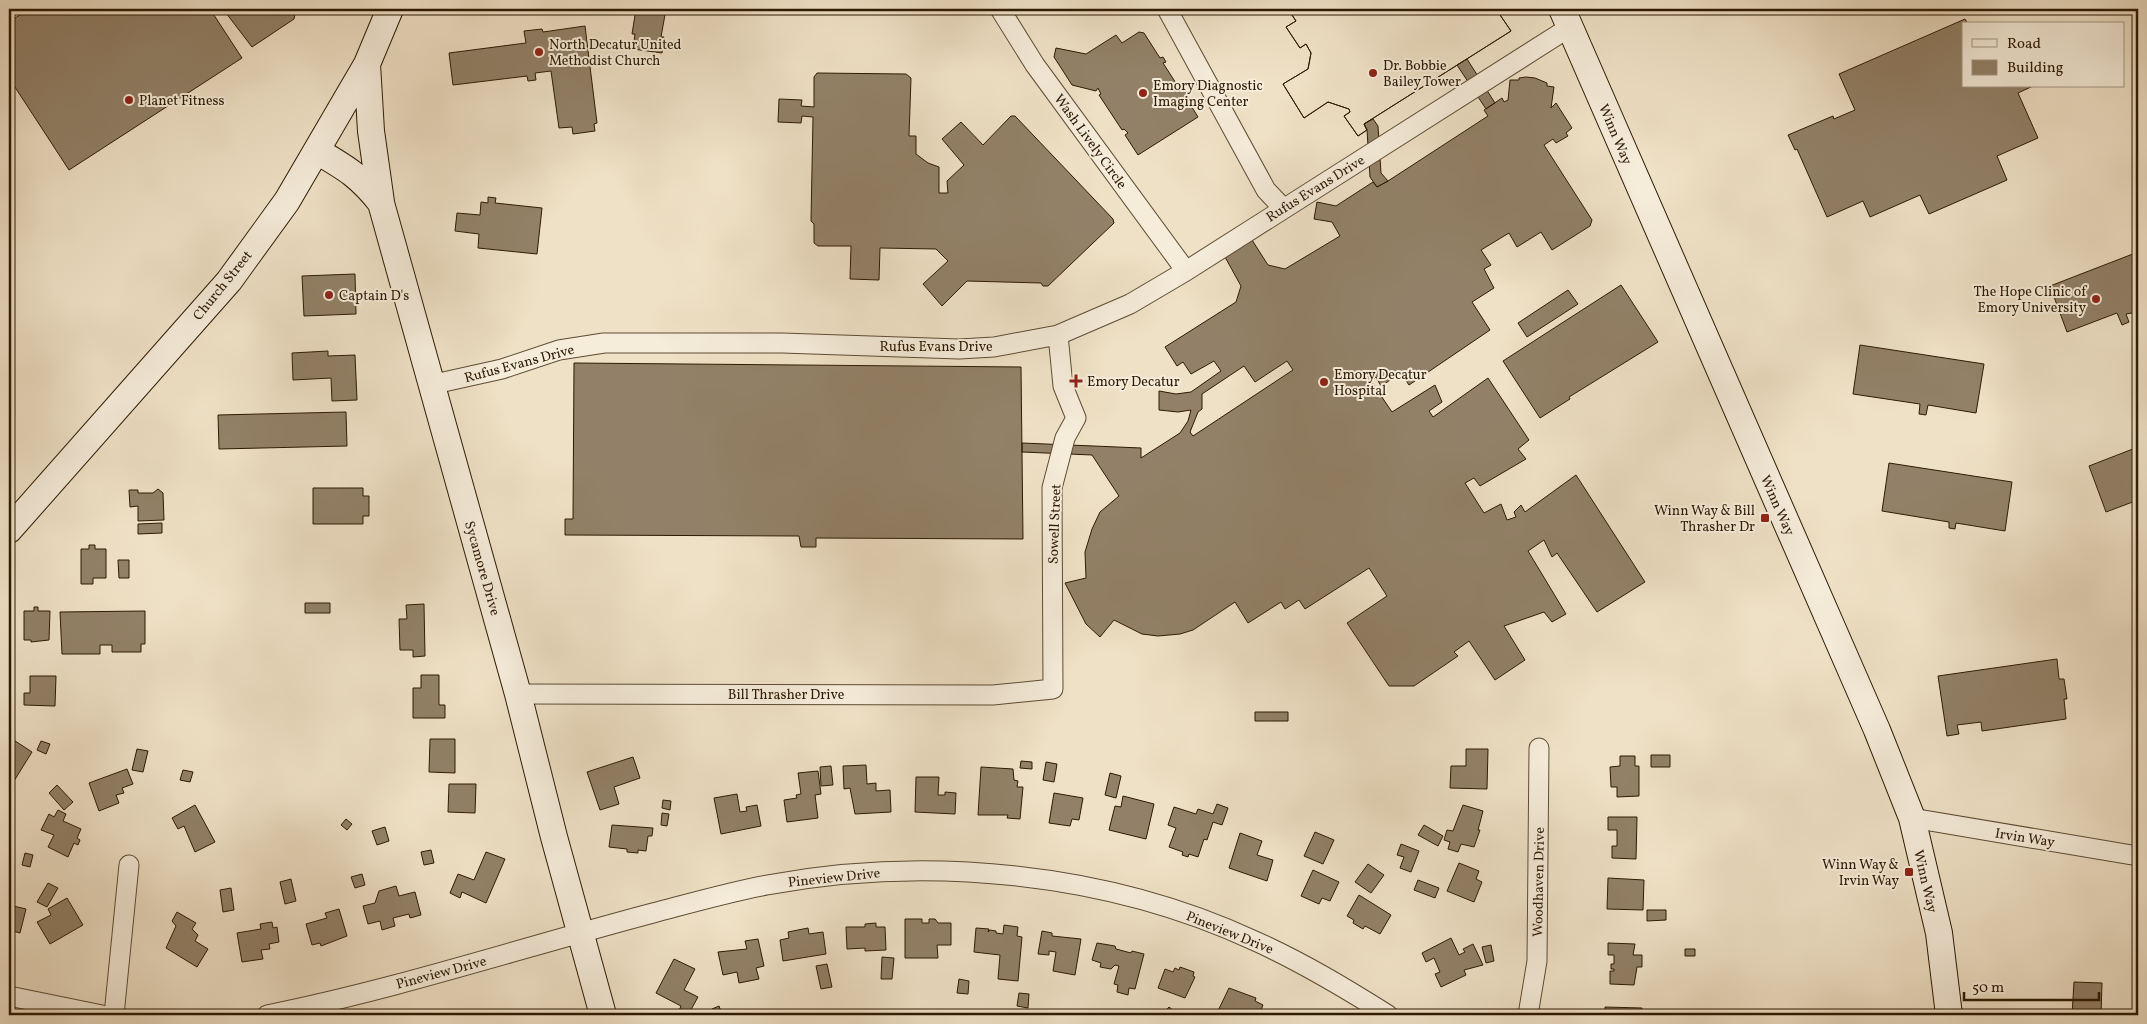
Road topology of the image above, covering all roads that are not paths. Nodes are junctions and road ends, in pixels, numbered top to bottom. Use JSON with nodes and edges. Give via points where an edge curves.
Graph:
{"nodes":[{"id":1,"x":1000,"y":9,"type":"edge"},
{"id":2,"x":1167,"y":9,"type":"edge"},
{"id":3,"x":384,"y":15,"type":"edge"},
{"id":4,"x":1566,"y":18,"type":"edge"},
{"id":5,"x":367,"y":64,"type":"junction"},
{"id":6,"x":317,"y":151,"type":"junction"},
{"id":7,"x":381,"y":203,"type":"junction"},
{"id":8,"x":1283,"y":208,"type":"junction"},
{"id":9,"x":1186,"y":271,"type":"junction"},
{"id":10,"x":1058,"y":335,"type":"junction"},
{"id":11,"x":430,"y":385,"type":"junction"},
{"id":12,"x":9,"y":530,"type":"edge"},
{"id":13,"x":1053,"y":689,"type":"joint"},
{"id":14,"x":518,"y":694,"type":"junction"},
{"id":15,"x":1539,"y":748,"type":"dead end"},
{"id":16,"x":1912,"y":818,"type":"junction"},
{"id":17,"x":2138,"y":856,"type":"edge"},
{"id":18,"x":129,"y":865,"type":"dead end"},
{"id":19,"x":580,"y":932,"type":"junction"},
{"id":20,"x":9,"y":996,"type":"edge"},
{"id":21,"x":102,"y":1015,"type":"edge"},
{"id":22,"x":114,"y":1015,"type":"edge"},
{"id":23,"x":267,"y":1015,"type":"edge"},
{"id":24,"x":603,"y":1015,"type":"edge"},
{"id":25,"x":1388,"y":1015,"type":"edge"},
{"id":26,"x":1528,"y":1015,"type":"edge"},
{"id":27,"x":1949,"y":1015,"type":"edge"}],
"edges":[{"from":1,"to":9,"type":"street","name":"Wash Lively Circle","via":[[1035,65]]},
{"from":2,"to":8,"type":"street","via":[[1266,190]]},
{"from":3,"to":5,"type":"street","name":"Church Street"},
{"from":4,"to":8,"type":"street","name":"Rufus Evans Drive"},
{"from":4,"to":16,"type":"street","name":"Winn Way","via":[[1877,730]]},
{"from":5,"to":6,"type":"street","name":"Church Street"},
{"from":5,"to":7,"type":"street","via":[[371,131]]},
{"from":6,"to":7,"type":"street","name":"Sycamore Drive","via":[[354,172]]},
{"from":6,"to":12,"type":"street","name":"Church Street","via":[[287,201],[229,281]]},
{"from":7,"to":11,"type":"street","name":"Sycamore Drive"},
{"from":8,"to":9,"type":"street","name":"Rufus Evans Drive"},
{"from":9,"to":10,"type":"street","name":"Rufus Evans Drive","via":[[1130,304]]},
{"from":10,"to":11,"type":"street","name":"Rufus Evans Drive","via":[[994,347],[959,348],[604,342],[559,350],[502,369]]},
{"from":10,"to":13,"type":"street","name":"Sowell Street","via":[[1063,386],[1076,418],[1065,438],[1052,488]]},
{"from":11,"to":14,"type":"street","name":"Sycamore Drive"},
{"from":13,"to":14,"type":"street","name":"Bill Thrasher Drive","via":[[993,695]]},
{"from":14,"to":19,"type":"street","name":"Sycamore Drive"},
{"from":15,"to":26,"type":"street","name":"Woodhaven Drive","via":[[1537,961]]},
{"from":16,"to":17,"type":"street","name":"Irvin Way"},
{"from":16,"to":27,"type":"street","name":"Winn Way","via":[[1939,933]]},
{"from":18,"to":22,"type":"street"},
{"from":19,"to":23,"type":"street","name":"Pineview Drive","via":[[344,998]]},
{"from":19,"to":24,"type":"street","name":"Sycamore Drive"},
{"from":19,"to":25,"type":"street","name":"Pineview Drive","via":[[766,885],[825,877],[885,871],[951,871],[1028,877],[1116,894],[1180,912],[1253,940],[1324,975]]},
{"from":20,"to":21,"type":"street"}]}
